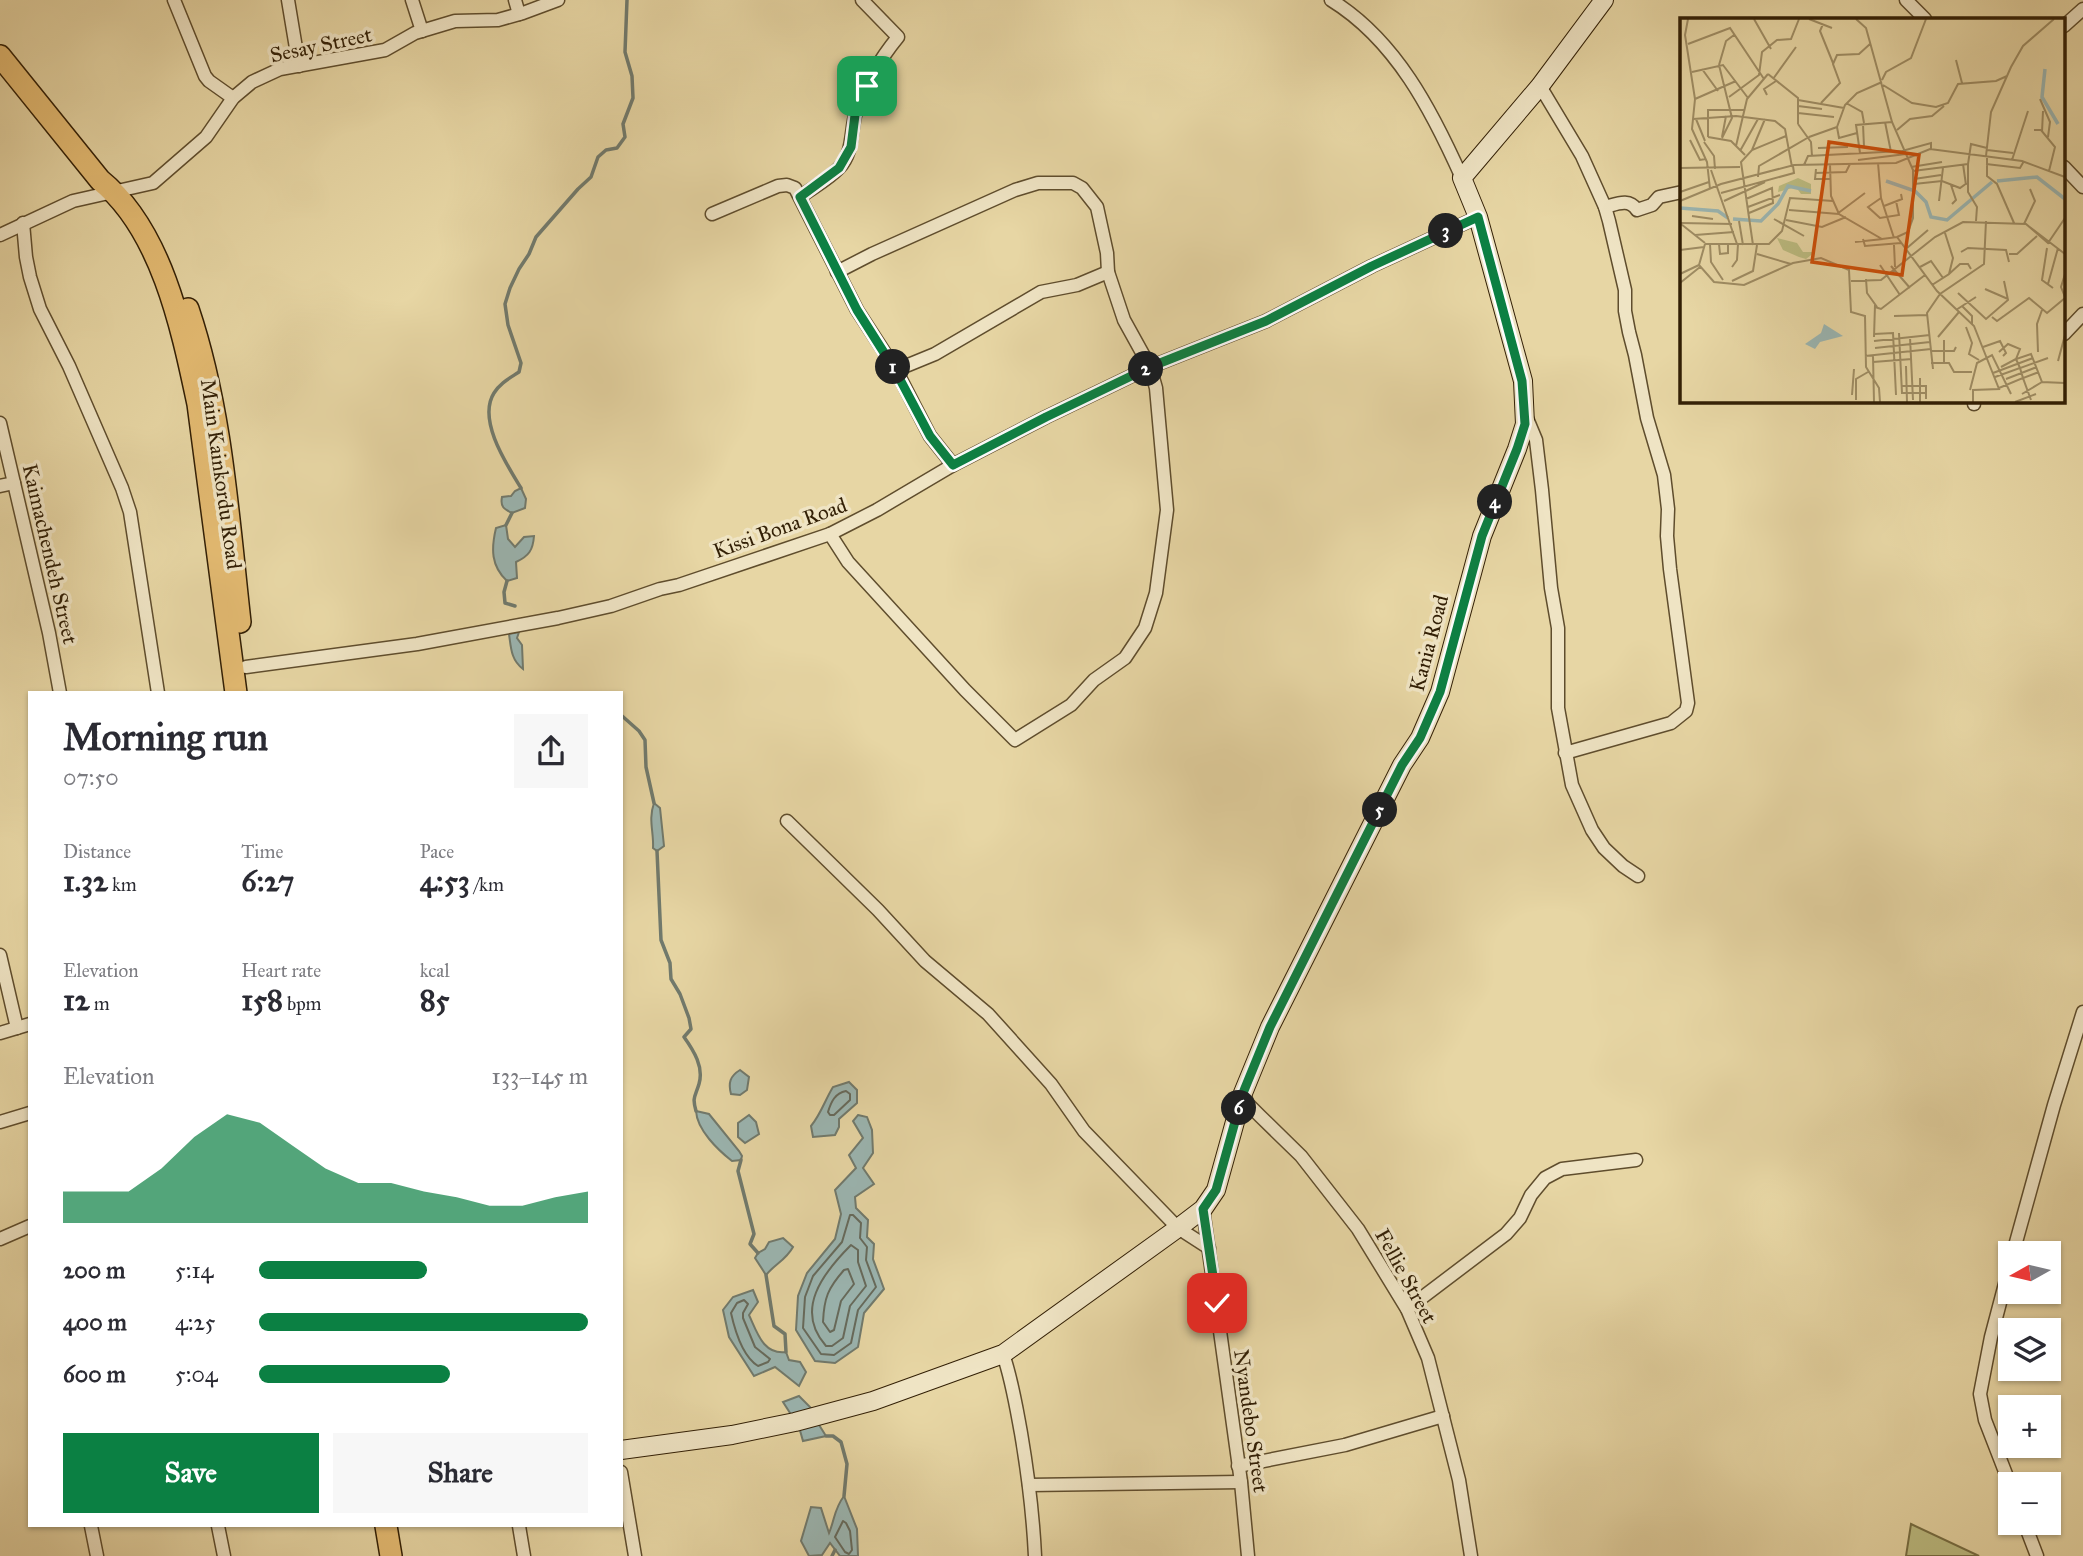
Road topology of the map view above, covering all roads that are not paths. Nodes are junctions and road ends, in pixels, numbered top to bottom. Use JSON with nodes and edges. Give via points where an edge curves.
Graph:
{"nodes":[{"id":1,"x":174,"y":0,"type":"edge"},
{"id":2,"x":288,"y":0,"type":"edge"},
{"id":3,"x":411,"y":0,"type":"edge"},
{"id":4,"x":515,"y":0,"type":"edge"},
{"id":5,"x":558,"y":0,"type":"edge"},
{"id":6,"x":862,"y":0,"type":"edge"},
{"id":7,"x":1331,"y":0,"type":"edge"},
{"id":8,"x":1604,"y":0,"type":"edge"},
{"id":9,"x":1906,"y":0,"type":"edge"},
{"id":10,"x":2083,"y":9,"type":"edge"},
{"id":11,"x":519,"y":14,"type":"junction"},
{"id":12,"x":1924,"y":18,"type":"edge"},
{"id":13,"x":2066,"y":24,"type":"edge"},
{"id":14,"x":422,"y":31,"type":"junction"},
{"id":15,"x":0,"y":56,"type":"edge"},
{"id":16,"x":299,"y":66,"type":"junction"},
{"id":17,"x":1540,"y":86,"type":"junction"},
{"id":18,"x":233,"y":98,"type":"junction"},
{"id":19,"x":2066,"y":169,"type":"edge"},
{"id":20,"x":1462,"y":178,"type":"junction"},
{"id":21,"x":114,"y":187,"type":"junction"},
{"id":22,"x":2083,"y":187,"type":"edge"},
{"id":23,"x":1680,"y":192,"type":"edge"},
{"id":24,"x":800,"y":197,"type":"junction"},
{"id":25,"x":1605,"y":207,"type":"junction"},
{"id":26,"x":712,"y":214,"type":"dead end"},
{"id":27,"x":1478,"y":217,"type":"junction"},
{"id":28,"x":23,"y":223,"type":"junction"},
{"id":29,"x":0,"y":235,"type":"edge"},
{"id":30,"x":837,"y":272,"type":"junction"},
{"id":31,"x":1108,"y":272,"type":"junction"},
{"id":32,"x":2083,"y":314,"type":"edge"},
{"id":33,"x":2066,"y":332,"type":"edge"},
{"id":34,"x":1150,"y":367,"type":"junction"},
{"id":35,"x":895,"y":370,"type":"junction"},
{"id":36,"x":1525,"y":412,"type":"junction"},
{"id":37,"x":0,"y":423,"type":"edge"},
{"id":38,"x":953,"y":465,"type":"junction"},
{"id":39,"x":14,"y":483,"type":"junction"},
{"id":40,"x":0,"y":486,"type":"edge"},
{"id":41,"x":830,"y":534,"type":"junction"},
{"id":42,"x":235,"y":640,"type":"junction"},
{"id":43,"x":246,"y":667,"type":"junction"},
{"id":44,"x":60,"y":691,"type":"edge"},
{"id":45,"x":158,"y":691,"type":"edge"},
{"id":46,"x":236,"y":691,"type":"edge"},
{"id":47,"x":250,"y":691,"type":"edge"},
{"id":48,"x":1564,"y":753,"type":"junction"},
{"id":49,"x":787,"y":821,"type":"dead end"},
{"id":50,"x":1638,"y":876,"type":"dead end"},
{"id":51,"x":0,"y":956,"type":"edge"},
{"id":52,"x":2083,"y":1013,"type":"edge"},
{"id":53,"x":24,"y":1026,"type":"edge"},
{"id":54,"x":0,"y":1033,"type":"edge"},
{"id":55,"x":1243,"y":1093,"type":"junction"},
{"id":56,"x":28,"y":1114,"type":"edge"},
{"id":57,"x":0,"y":1122,"type":"edge"},
{"id":58,"x":1636,"y":1160,"type":"dead end"},
{"id":59,"x":1203,"y":1209,"type":"junction"},
{"id":60,"x":28,"y":1227,"type":"edge"},
{"id":61,"x":1178,"y":1228,"type":"junction"},
{"id":62,"x":0,"y":1239,"type":"edge"},
{"id":63,"x":2016,"y":1241,"type":"edge"},
{"id":64,"x":1209,"y":1248,"type":"junction"},
{"id":65,"x":2000,"y":1304,"type":"edge"},
{"id":66,"x":1407,"y":1309,"type":"junction"},
{"id":67,"x":1003,"y":1354,"type":"junction"},
{"id":68,"x":1443,"y":1416,"type":"junction"},
{"id":69,"x":623,"y":1450,"type":"edge"},
{"id":70,"x":1238,"y":1466,"type":"junction"},
{"id":71,"x":2005,"y":1472,"type":"edge"},
{"id":72,"x":1241,"y":1482,"type":"junction"},
{"id":73,"x":623,"y":1484,"type":"edge"},
{"id":74,"x":1029,"y":1485,"type":"junction"},
{"id":75,"x":91,"y":1527,"type":"edge"},
{"id":76,"x":219,"y":1527,"type":"edge"},
{"id":77,"x":371,"y":1527,"type":"edge"},
{"id":78,"x":386,"y":1527,"type":"edge"},
{"id":79,"x":519,"y":1527,"type":"edge"},
{"id":80,"x":2029,"y":1535,"type":"edge"},
{"id":81,"x":97,"y":1556,"type":"edge"},
{"id":82,"x":224,"y":1556,"type":"edge"},
{"id":83,"x":376,"y":1556,"type":"edge"},
{"id":84,"x":391,"y":1556,"type":"edge"},
{"id":85,"x":524,"y":1556,"type":"edge"},
{"id":86,"x":635,"y":1556,"type":"edge"},
{"id":87,"x":1035,"y":1556,"type":"edge"},
{"id":88,"x":1248,"y":1556,"type":"edge"},
{"id":89,"x":1471,"y":1556,"type":"edge"},
{"id":90,"x":2037,"y":1556,"type":"edge"}],
"edges":[{"from":1,"to":18,"type":"street","via":[[205,76]]},
{"from":2,"to":16,"type":"street"},
{"from":3,"to":14,"type":"street"},
{"from":4,"to":11,"type":"street"},
{"from":5,"to":11,"type":"street","name":"Sesay Street"},
{"from":6,"to":24,"type":"street","via":[[898,37],[867,86],[855,115],[851,147],[839,168]]},
{"from":7,"to":20,"type":"street","via":[[1362,22],[1407,75]]},
{"from":8,"to":17,"type":"main road"},
{"from":9,"to":12,"type":"street"},
{"from":10,"to":13,"type":"street"},
{"from":11,"to":14,"type":"street","name":"Sesay Street","via":[[498,20],[455,21]]},
{"from":14,"to":16,"type":"street","name":"Sesay Street","via":[[386,50]]},
{"from":15,"to":21,"type":"main road"},
{"from":16,"to":18,"type":"street","name":"Sesay Street","via":[[252,82]]},
{"from":17,"to":20,"type":"main road"},
{"from":17,"to":25,"type":"street","via":[[1582,156]]},
{"from":18,"to":21,"type":"street","name":"Sesay Street","via":[[206,137],[153,183]]},
{"from":19,"to":22,"type":"street"},
{"from":20,"to":27,"type":"main road","name":"Kania Road"},
{"from":21,"to":28,"type":"street","name":"Sesay Street"},
{"from":21,"to":42,"type":"main road","via":[[144,231],[161,269],[212,438]]},
{"from":23,"to":25,"type":"street","via":[[1659,197],[1637,210],[1626,202]]},
{"from":24,"to":26,"type":"street","via":[[795,188],[778,186]]},
{"from":24,"to":30,"type":"street"},
{"from":25,"to":48,"type":"street","via":[[1647,418],[1664,475],[1671,583],[1688,704],[1671,723]]},
{"from":27,"to":34,"type":"street","name":"Kissi Bona Road","via":[[1266,321]]},
{"from":27,"to":36,"type":"main road","name":"Kania Road","via":[[1522,381]]},
{"from":28,"to":29,"type":"street","name":"Sesay Street"},
{"from":28,"to":45,"type":"street","via":[[27,267],[40,309],[130,512]]},
{"from":30,"to":31,"type":"street","via":[[1015,190],[1038,183],[1073,183],[1097,206]]},
{"from":30,"to":35,"type":"street"},
{"from":31,"to":34,"type":"street","via":[[1124,320]]},
{"from":31,"to":35,"type":"street","via":[[1077,285],[1041,292],[935,354]]},
{"from":32,"to":33,"type":"street"},
{"from":34,"to":38,"type":"street","name":"Kissi Bona Road"},
{"from":34,"to":41,"type":"street","via":[[1160,416],[1167,510],[1151,613],[1125,658],[1094,680],[1071,705],[1015,740],[848,562]]},
{"from":35,"to":38,"type":"street","via":[[930,436]]},
{"from":36,"to":48,"type":"street","via":[[1536,440],[1558,628],[1558,708]]},
{"from":36,"to":55,"type":"main road","name":"Kania Road","via":[[1517,449],[1482,536],[1432,715],[1292,981]]},
{"from":37,"to":39,"type":"street","name":"Kaimachendeh Street"},
{"from":38,"to":41,"type":"street","name":"Kissi Bona Road"},
{"from":39,"to":40,"type":"street"},
{"from":39,"to":44,"type":"street","name":"Kaimachendeh Street"},
{"from":41,"to":43,"type":"street","name":"Kissi Bona Road","via":[[585,612],[417,644]]},
{"from":42,"to":43,"type":"main road"},
{"from":42,"to":46,"type":"main road"},
{"from":43,"to":47,"type":"main road"},
{"from":48,"to":50,"type":"street","via":[[1592,830],[1604,848]]},
{"from":49,"to":61,"type":"street","via":[[925,961],[988,1014],[1051,1084],[1084,1131]]},
{"from":51,"to":53,"type":"street"},
{"from":52,"to":63,"type":"street"},
{"from":53,"to":54,"type":"street"},
{"from":55,"to":59,"type":"main road","name":"Kania Road","via":[[1216,1190]]},
{"from":55,"to":66,"type":"street","name":"Fellie Street","via":[[1248,1104],[1301,1156],[1357,1229]]},
{"from":56,"to":57,"type":"street"},
{"from":58,"to":66,"type":"street","via":[[1562,1169],[1545,1178],[1506,1234]]},
{"from":59,"to":61,"type":"main road"},
{"from":59,"to":64,"type":"street","name":"Nyandebo Street"},
{"from":60,"to":62,"type":"street"},
{"from":61,"to":64,"type":"street"},
{"from":61,"to":67,"type":"main road"},
{"from":64,"to":70,"type":"street","name":"Nyandebo Street"},
{"from":65,"to":71,"type":"street","via":[[1980,1394]]},
{"from":66,"to":68,"type":"street","name":"Fellie Street","via":[[1428,1358]]},
{"from":67,"to":69,"type":"main road","via":[[796,1422]]},
{"from":67,"to":74,"type":"street","via":[[1011,1375]]},
{"from":68,"to":70,"type":"street","via":[[1345,1444]]},
{"from":68,"to":89,"type":"street","name":"Fellie Street","via":[[1460,1480]]},
{"from":70,"to":72,"type":"street","name":"Nyandebo Street"},
{"from":72,"to":74,"type":"street"},
{"from":72,"to":88,"type":"street","name":"Nyandebo Street"},
{"from":73,"to":86,"type":"street"},
{"from":74,"to":87,"type":"street"},
{"from":75,"to":81,"type":"street"},
{"from":76,"to":82,"type":"street"},
{"from":77,"to":83,"type":"main road"},
{"from":78,"to":84,"type":"main road"},
{"from":79,"to":85,"type":"street"},
{"from":80,"to":90,"type":"street"}]}
